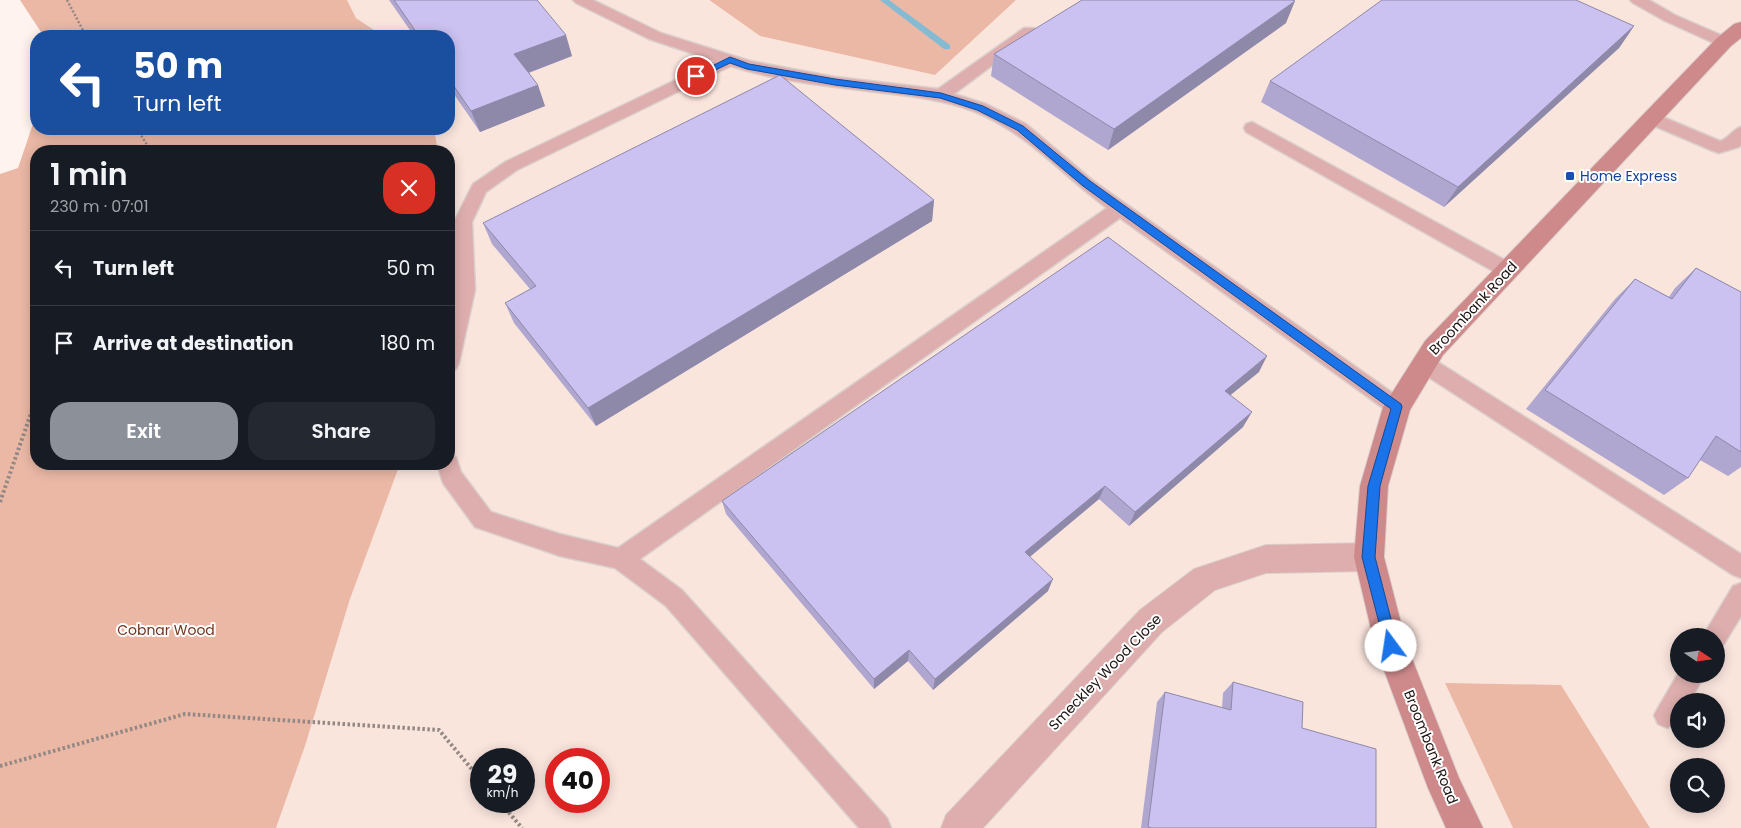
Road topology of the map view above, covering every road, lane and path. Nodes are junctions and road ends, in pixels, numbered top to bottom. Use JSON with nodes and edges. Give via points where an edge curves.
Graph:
{"nodes":[{"id":1,"x":67,"y":0,"type":"edge"},
{"id":2,"x":581,"y":0,"type":"edge"},
{"id":3,"x":1638,"y":0,"type":"edge"},
{"id":4,"x":83,"y":30,"type":"edge"},
{"id":5,"x":1029,"y":32,"type":"edge"},
{"id":6,"x":1732,"y":35,"type":"edge"},
{"id":7,"x":730,"y":60,"type":"junction"},
{"id":8,"x":941,"y":95,"type":"junction"},
{"id":9,"x":1651,"y":118,"type":"junction"},
{"id":10,"x":1252,"y":128,"type":"dead end"},
{"id":11,"x":1741,"y":133,"type":"edge"},
{"id":12,"x":1719,"y":147,"type":"junction"},
{"id":13,"x":1741,"y":158,"type":"edge"},
{"id":14,"x":1121,"y":208,"type":"junction"},
{"id":15,"x":1507,"y":270,"type":"junction"},
{"id":16,"x":455,"y":336,"type":"edge"},
{"id":17,"x":1423,"y":363,"type":"junction"},
{"id":18,"x":1397,"y":407,"type":"junction"},
{"id":19,"x":30,"y":416,"type":"edge"},
{"id":20,"x":450,"y":470,"type":"edge"},
{"id":21,"x":0,"y":502,"type":"edge"},
{"id":22,"x":1368,"y":557,"type":"junction"},
{"id":23,"x":621,"y":559,"type":"junction"},
{"id":24,"x":1741,"y":567,"type":"edge"},
{"id":25,"x":1741,"y":594,"type":"edge"},
{"id":26,"x":1720,"y":628,"type":"edge"},
{"id":27,"x":1687,"y":683,"type":"edge"},
{"id":28,"x":1667,"y":715,"type":"dead end"},
{"id":29,"x":0,"y":766,"type":"edge"},
{"id":30,"x":470,"y":767,"type":"edge"},
{"id":31,"x":509,"y":813,"type":"edge"},
{"id":32,"x":522,"y":828,"type":"edge"},
{"id":33,"x":877,"y":828,"type":"edge"},
{"id":34,"x":959,"y":828,"type":"edge"},
{"id":35,"x":1465,"y":828,"type":"edge"}],
"edges":[{"from":1,"to":4,"type":"path"},
{"from":2,"to":7,"type":"lane","via":[[655,36]]},
{"from":3,"to":6,"type":"lane","via":[[1670,18]]},
{"from":5,"to":8,"type":"lane"},
{"from":6,"to":9,"type":"street","name":"Broombank Road"},
{"from":7,"to":8,"type":"lane","via":[[835,82]]},
{"from":7,"to":16,"type":"lane","via":[[512,166],[479,188],[463,222],[465,290]]},
{"from":8,"to":14,"type":"lane","via":[[980,108],[1020,128],[1086,184]]},
{"from":9,"to":12,"type":"lane"},
{"from":9,"to":15,"type":"street","name":"Broombank Road"},
{"from":10,"to":15,"type":"lane"},
{"from":11,"to":12,"type":"lane","via":[[1733,143]]},
{"from":12,"to":13,"type":"lane"},
{"from":14,"to":18,"type":"lane"},
{"from":14,"to":23,"type":"lane"},
{"from":15,"to":17,"type":"street","name":"Broombank Road"},
{"from":17,"to":18,"type":"street","name":"Broombank Road"},
{"from":17,"to":24,"type":"lane"},
{"from":18,"to":22,"type":"street","name":"Broombank Road","via":[[1374,486]]},
{"from":19,"to":21,"type":"path"},
{"from":20,"to":23,"type":"lane","via":[[482,520],[560,545]]},
{"from":22,"to":34,"type":"street","name":"Smeckley Wood Close","via":[[1266,559],[1205,579],[1151,621]]},
{"from":22,"to":35,"type":"street","name":"Broombank Road","via":[[1391,646],[1445,788]]},
{"from":23,"to":33,"type":"lane","via":[[674,598]]},
{"from":25,"to":26,"type":"lane"},
{"from":27,"to":28,"type":"lane"},
{"from":29,"to":30,"type":"path","via":[[185,714],[439,730]]},
{"from":31,"to":32,"type":"path"}]}
